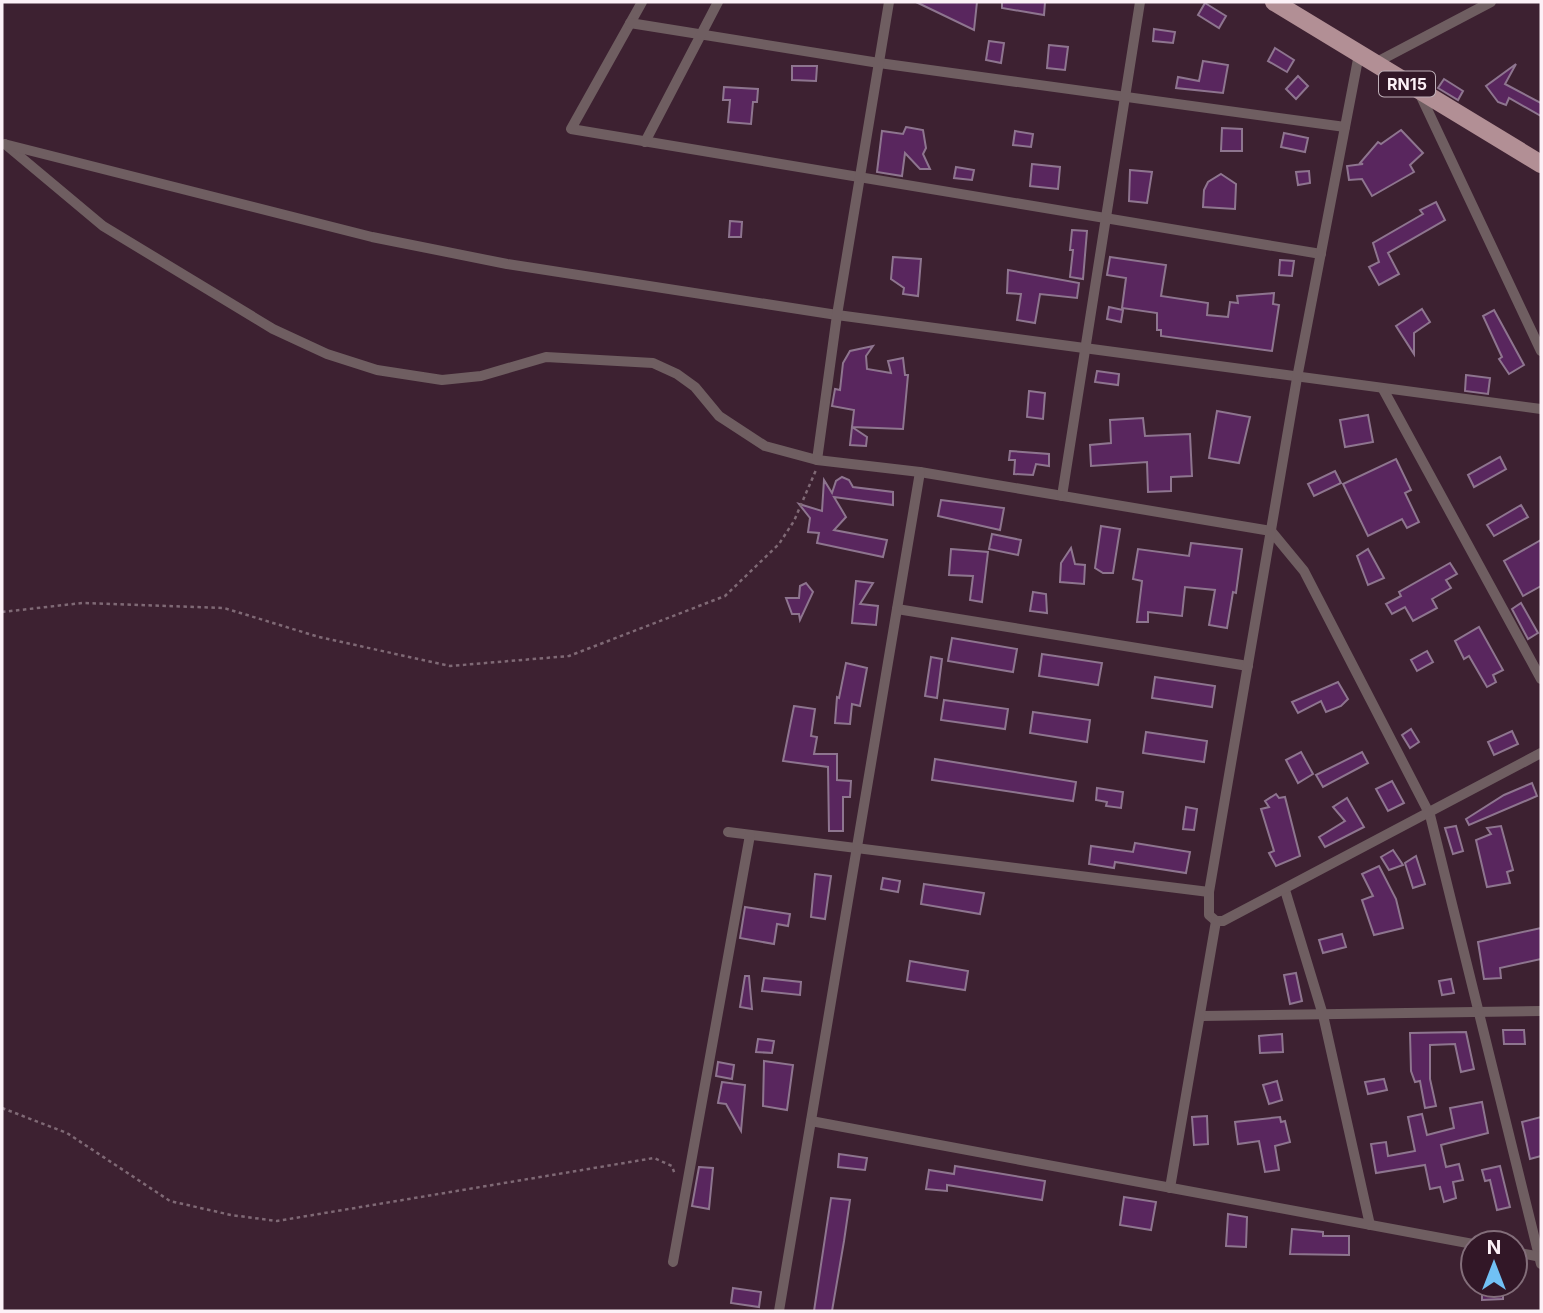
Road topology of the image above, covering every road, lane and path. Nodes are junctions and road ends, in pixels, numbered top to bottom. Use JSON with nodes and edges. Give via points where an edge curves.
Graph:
{"nodes":[{"id":1,"x":642,"y":2,"type":"edge"},
{"id":2,"x":718,"y":2,"type":"edge"},
{"id":3,"x":889,"y":2,"type":"edge"},
{"id":4,"x":1140,"y":2,"type":"edge"},
{"id":5,"x":1274,"y":2,"type":"edge"},
{"id":6,"x":1492,"y":2,"type":"edge"},
{"id":7,"x":630,"y":23,"type":"junction"},
{"id":8,"x":701,"y":33,"type":"junction"},
{"id":9,"x":1359,"y":54,"type":"junction"},
{"id":10,"x":879,"y":63,"type":"junction"},
{"id":11,"x":1375,"y":63,"type":"junction"},
{"id":12,"x":1418,"y":90,"type":"junction"},
{"id":13,"x":1125,"y":97,"type":"junction"},
{"id":14,"x":1345,"y":127,"type":"junction"},
{"id":15,"x":645,"y":142,"type":"junction"},
{"id":16,"x":3,"y":144,"type":"edge"},
{"id":17,"x":1538,"y":158,"type":"edge"},
{"id":18,"x":860,"y":177,"type":"junction"},
{"id":19,"x":1105,"y":218,"type":"junction"},
{"id":20,"x":1321,"y":254,"type":"junction"},
{"id":21,"x":838,"y":315,"type":"junction"},
{"id":22,"x":1085,"y":347,"type":"junction"},
{"id":23,"x":1541,"y":351,"type":"edge"},
{"id":24,"x":1297,"y":378,"type":"junction"},
{"id":25,"x":1383,"y":389,"type":"junction"},
{"id":26,"x":1541,"y":409,"type":"edge"},
{"id":27,"x":817,"y":460,"type":"junction"},
{"id":28,"x":920,"y":472,"type":"junction"},
{"id":29,"x":1062,"y":496,"type":"junction"},
{"id":30,"x":1271,"y":531,"type":"junction"},
{"id":31,"x":897,"y":609,"type":"junction"},
{"id":32,"x":2,"y":612,"type":"edge"},
{"id":33,"x":1248,"y":666,"type":"junction"},
{"id":34,"x":1541,"y":679,"type":"edge"},
{"id":35,"x":1541,"y":753,"type":"edge"},
{"id":36,"x":1430,"y":815,"type":"junction"},
{"id":37,"x":728,"y":832,"type":"dead end"},
{"id":38,"x":750,"y":835,"type":"junction"},
{"id":39,"x":857,"y":848,"type":"junction"},
{"id":40,"x":1285,"y":890,"type":"junction"},
{"id":41,"x":1209,"y":892,"type":"junction"},
{"id":42,"x":1216,"y":921,"type":"junction"},
{"id":43,"x":1541,"y":1011,"type":"edge"},
{"id":44,"x":1479,"y":1012,"type":"junction"},
{"id":45,"x":1323,"y":1015,"type":"junction"},
{"id":46,"x":1202,"y":1016,"type":"junction"},
{"id":47,"x":2,"y":1108,"type":"edge"},
{"id":48,"x":811,"y":1121,"type":"junction"},
{"id":49,"x":676,"y":1176,"type":"dead end"},
{"id":50,"x":1170,"y":1188,"type":"junction"},
{"id":51,"x":1370,"y":1225,"type":"junction"},
{"id":52,"x":1459,"y":1241,"type":"edge"},
{"id":53,"x":1541,"y":1259,"type":"edge"},
{"id":54,"x":673,"y":1262,"type":"dead end"},
{"id":55,"x":779,"y":1311,"type":"edge"}],
"edges":[{"from":1,"to":7,"type":"street"},
{"from":2,"to":8,"type":"street"},
{"from":3,"to":10,"type":"street"},
{"from":4,"to":13,"type":"street"},
{"from":5,"to":9,"type":"main road","number":"RN15"},
{"from":6,"to":11,"type":"street"},
{"from":7,"to":8,"type":"street"},
{"from":7,"to":15,"type":"street","via":[[571,129]]},
{"from":8,"to":10,"type":"street"},
{"from":8,"to":15,"type":"street"},
{"from":9,"to":11,"type":"main road","number":"RN15"},
{"from":9,"to":14,"type":"street"},
{"from":10,"to":13,"type":"street"},
{"from":10,"to":18,"type":"street"},
{"from":11,"to":12,"type":"main road","number":"RN15"},
{"from":12,"to":17,"type":"main road","number":"RN15"},
{"from":12,"to":23,"type":"street"},
{"from":13,"to":14,"type":"street"},
{"from":13,"to":19,"type":"street"},
{"from":14,"to":20,"type":"street"},
{"from":15,"to":18,"type":"street"},
{"from":16,"to":21,"type":"street","via":[[445,253]]},
{"from":16,"to":27,"type":"street","via":[[103,226],[273,329],[327,354],[377,370],[442,380],[481,376],[546,357],[653,363],[686,381],[719,416],[765,446]]},
{"from":18,"to":19,"type":"street"},
{"from":18,"to":21,"type":"street"},
{"from":19,"to":20,"type":"street"},
{"from":19,"to":22,"type":"street"},
{"from":20,"to":24,"type":"street"},
{"from":21,"to":22,"type":"street"},
{"from":21,"to":27,"type":"street"},
{"from":22,"to":24,"type":"street"},
{"from":22,"to":29,"type":"street"},
{"from":24,"to":25,"type":"street"},
{"from":24,"to":30,"type":"street"},
{"from":25,"to":26,"type":"street"},
{"from":25,"to":34,"type":"street"},
{"from":27,"to":28,"type":"street"},
{"from":27,"to":32,"type":"path","via":[[816,474],[779,544],[725,596],[569,656],[450,666],[318,637],[224,608],[82,603]]},
{"from":28,"to":29,"type":"street"},
{"from":28,"to":31,"type":"street"},
{"from":29,"to":30,"type":"street"},
{"from":30,"to":33,"type":"street"},
{"from":30,"to":36,"type":"street","via":[[1304,571]]},
{"from":31,"to":33,"type":"street"},
{"from":31,"to":39,"type":"street"},
{"from":33,"to":41,"type":"street"},
{"from":35,"to":36,"type":"street"},
{"from":36,"to":40,"type":"street"},
{"from":36,"to":44,"type":"street"},
{"from":37,"to":38,"type":"street"},
{"from":38,"to":39,"type":"street"},
{"from":38,"to":54,"type":"street"},
{"from":39,"to":41,"type":"street"},
{"from":39,"to":48,"type":"street"},
{"from":40,"to":42,"type":"street"},
{"from":40,"to":45,"type":"street"},
{"from":41,"to":42,"type":"street","via":[[1209,915]]},
{"from":42,"to":46,"type":"street"},
{"from":43,"to":44,"type":"street"},
{"from":44,"to":45,"type":"street"},
{"from":44,"to":53,"type":"street"},
{"from":45,"to":46,"type":"street"},
{"from":45,"to":51,"type":"street"},
{"from":46,"to":50,"type":"street"},
{"from":47,"to":49,"type":"path","via":[[67,1133],[170,1201],[277,1221],[654,1158],[673,1166]]},
{"from":48,"to":50,"type":"street"},
{"from":48,"to":55,"type":"street"},
{"from":50,"to":51,"type":"street"},
{"from":51,"to":52,"type":"street"}]}
